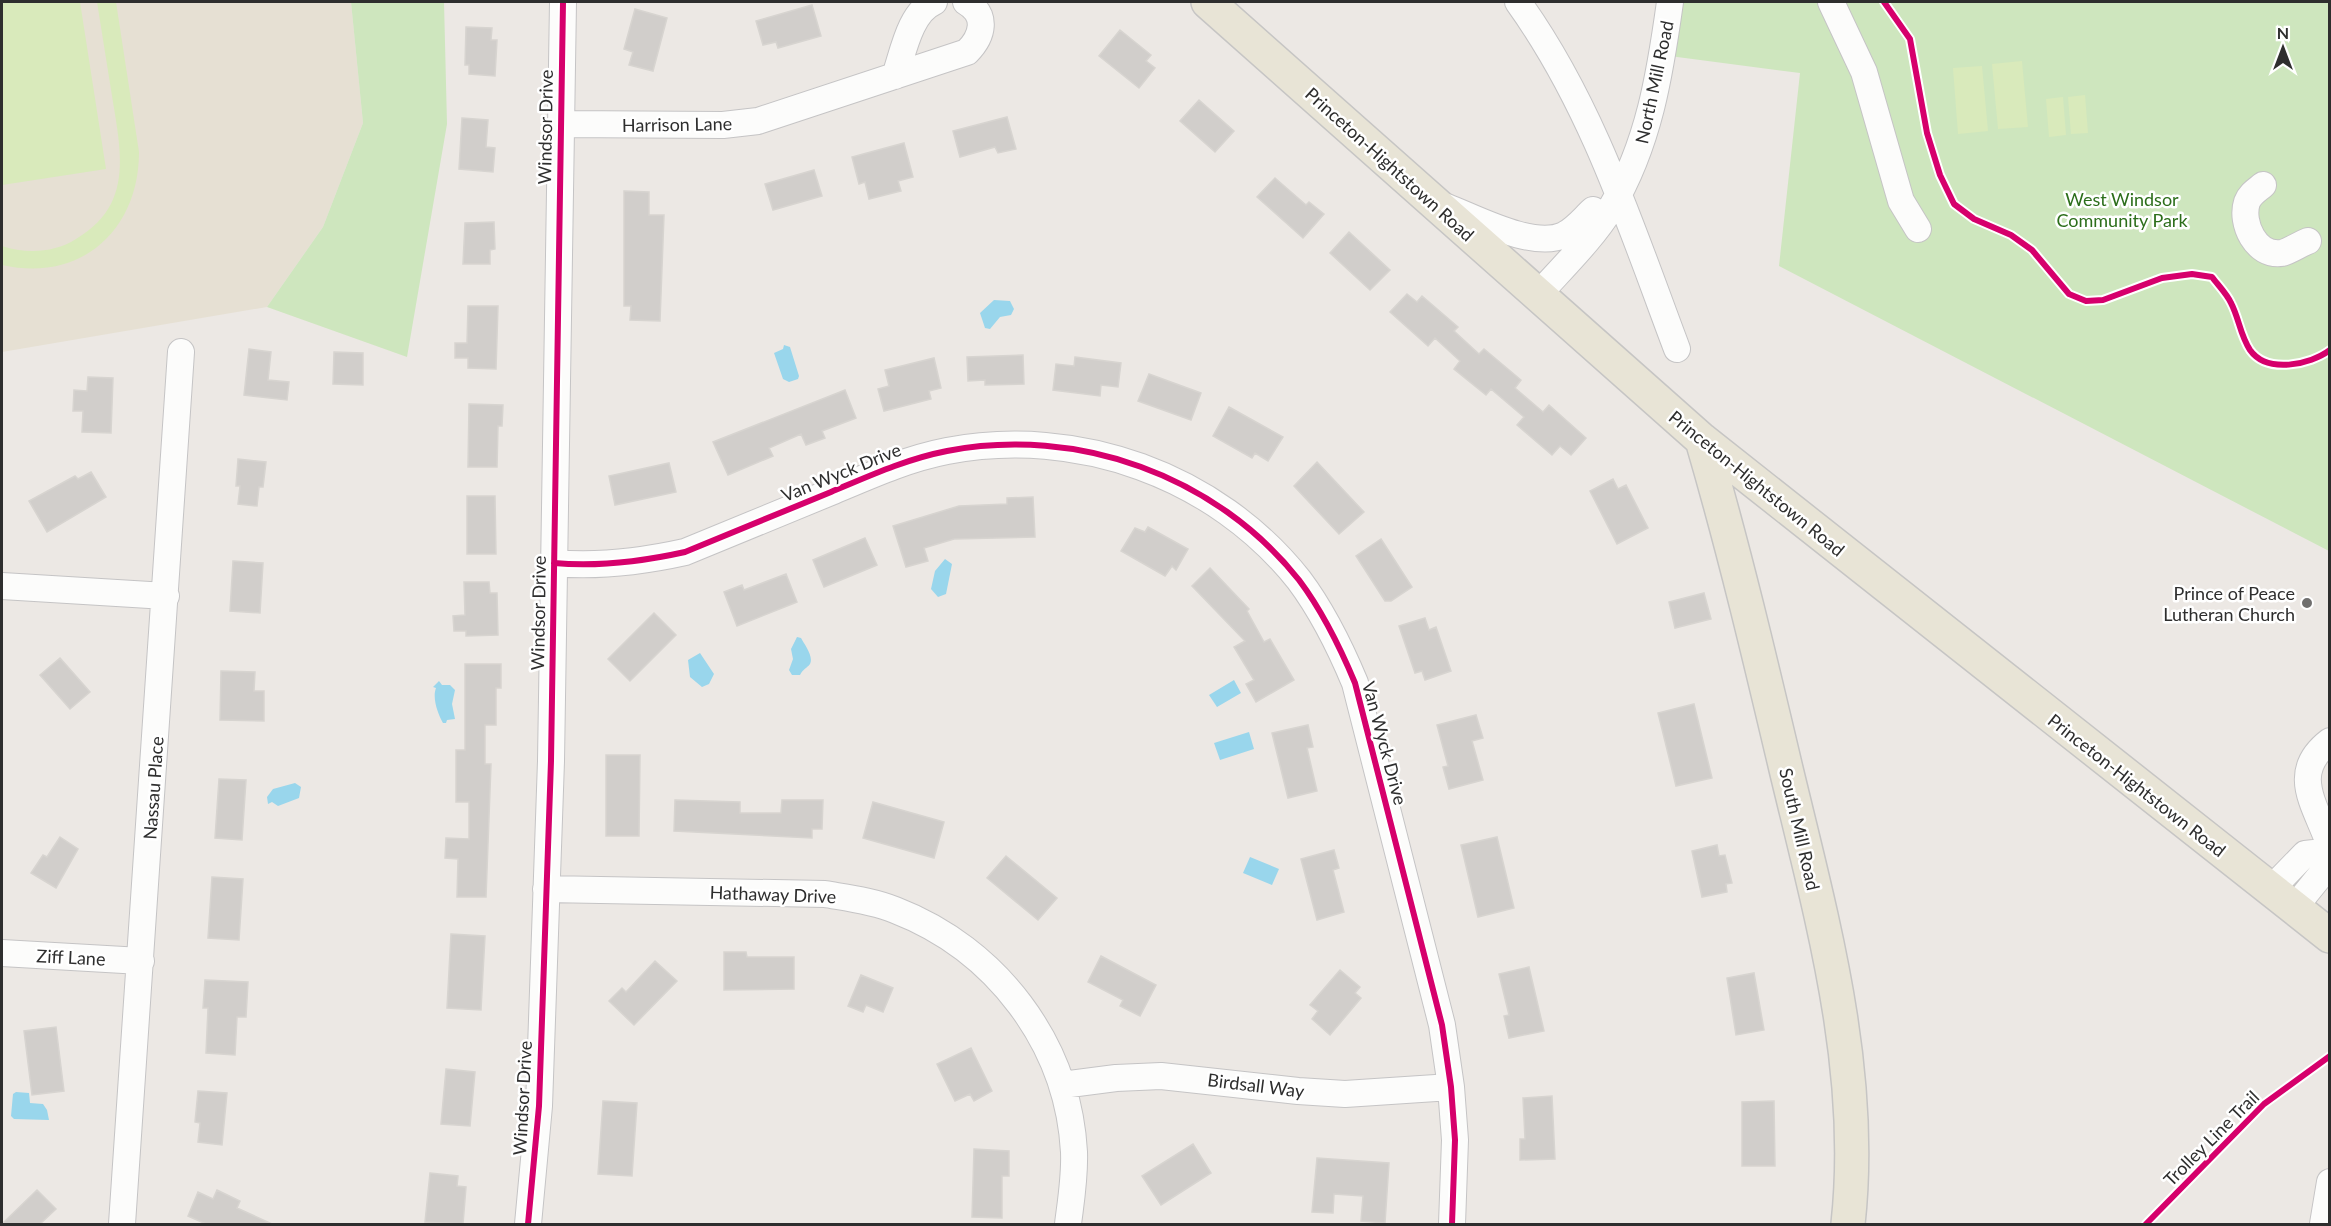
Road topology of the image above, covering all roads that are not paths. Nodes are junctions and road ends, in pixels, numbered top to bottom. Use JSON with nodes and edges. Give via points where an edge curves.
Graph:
{"nodes":[{"id":1,"x":563,"y":2,"type":"edge"},
{"id":2,"x":934,"y":2,"type":"edge"},
{"id":3,"x":966,"y":2,"type":"edge"},
{"id":4,"x":1208,"y":2,"type":"edge"},
{"id":5,"x":1518,"y":2,"type":"edge"},
{"id":6,"x":1670,"y":2,"type":"edge"},
{"id":7,"x":1831,"y":2,"type":"edge"},
{"id":8,"x":895,"y":76,"type":"junction"},
{"id":9,"x":560,"y":124,"type":"junction"},
{"id":10,"x":2263,"y":184,"type":"dead end"},
{"id":11,"x":1617,"y":193,"type":"junction"},
{"id":12,"x":1433,"y":201,"type":"junction"},
{"id":13,"x":1918,"y":229,"type":"dead end"},
{"id":14,"x":2308,"y":241,"type":"dead end"},
{"id":15,"x":1538,"y":296,"type":"junction"},
{"id":16,"x":1677,"y":349,"type":"dead end"},
{"id":17,"x":181,"y":352,"type":"dead end"},
{"id":18,"x":1702,"y":440,"type":"junction"},
{"id":19,"x":554,"y":563,"type":"junction"},
{"id":20,"x":2,"y":586,"type":"edge"},
{"id":21,"x":166,"y":596,"type":"junction"},
{"id":22,"x":2330,"y":741,"type":"edge"},
{"id":23,"x":2330,"y":846,"type":"edge"},
{"id":24,"x":546,"y":889,"type":"junction"},
{"id":25,"x":2330,"y":936,"type":"edge"},
{"id":26,"x":2,"y":953,"type":"edge"},
{"id":27,"x":141,"y":961,"type":"junction"},
{"id":28,"x":1062,"y":1085,"type":"junction"},
{"id":29,"x":1451,"y":1087,"type":"junction"},
{"id":30,"x":2330,"y":1182,"type":"edge"},
{"id":31,"x":122,"y":1224,"type":"edge"},
{"id":32,"x":528,"y":1224,"type":"edge"},
{"id":33,"x":1068,"y":1224,"type":"edge"},
{"id":34,"x":1452,"y":1224,"type":"edge"},
{"id":35,"x":1848,"y":1224,"type":"edge"},
{"id":36,"x":2323,"y":1224,"type":"edge"}],
"edges":[{"from":1,"to":9,"type":"street","name":"Windsor Drive"},
{"from":2,"to":8,"type":"street","via":[[916,19]]},
{"from":3,"to":8,"type":"street","name":"Harrison Lane","via":[[981,21],[977,42],[967,52]]},
{"from":4,"to":12,"type":"main road","name":"Princeton-Hightstown Road"},
{"from":5,"to":11,"type":"street","via":[[1576,95]]},
{"from":6,"to":11,"type":"street","name":"North Mill Road","via":[[1649,119],[1636,160]]},
{"from":7,"to":13,"type":"street","via":[[1864,72],[1901,201]]},
{"from":8,"to":9,"type":"street","name":"Harrison Lane","via":[[783,114],[735,124]]},
{"from":9,"to":19,"type":"street","name":"Windsor Drive"},
{"from":10,"to":14,"type":"street","via":[[2251,195],[2245,213],[2253,238],[2266,249],[2282,253]]},
{"from":11,"to":12,"type":"street","name":"North Mill Road","via":[[1603,200],[1563,236],[1540,240]]},
{"from":11,"to":15,"type":"street","name":"North Mill Road","via":[[1606,214]]},
{"from":11,"to":16,"type":"street"},
{"from":12,"to":15,"type":"main road","name":"Princeton-Hightstown Road"},
{"from":15,"to":18,"type":"main road","name":"Princeton-Hightstown Road"},
{"from":17,"to":21,"type":"street","name":"Nassau Place"},
{"from":18,"to":25,"type":"main road","name":"Princeton-Hightstown Road"},
{"from":18,"to":35,"type":"main road","name":"South Mill Road","via":[[1781,748],[1842,1019],[1853,1136]]},
{"from":19,"to":24,"type":"street","name":"Windsor Drive"},
{"from":19,"to":29,"type":"street","name":"Van Wyck Drive","via":[[610,565],[685,552],[909,461],[983,446],[1020,444],[1095,453],[1131,463],[1199,494],[1236,518],[1269,547],[1309,595],[1341,648],[1355,683],[1439,1014]]},
{"from":20,"to":21,"type":"street"},
{"from":21,"to":27,"type":"street","name":"Nassau Place"},
{"from":22,"to":23,"type":"street","via":[[2316,751],[2306,771]]},
{"from":24,"to":28,"type":"street","name":"Hathaway Drive","via":[[825,894],[894,909],[958,942],[1004,984],[1042,1038]]},
{"from":24,"to":32,"type":"street","name":"Windsor Drive","via":[[539,1106]]},
{"from":26,"to":27,"type":"street","name":"Ziff Lane"},
{"from":27,"to":31,"type":"street","name":"Nassau Place"},
{"from":28,"to":29,"type":"street","name":"Birdsall Way","via":[[1161,1076],[1345,1094]]},
{"from":28,"to":33,"type":"street","name":"Hathaway Drive","via":[[1074,1152]]},
{"from":29,"to":34,"type":"street","name":"Van Wyck Drive","via":[[1455,1140]]},
{"from":30,"to":36,"type":"street"}]}
